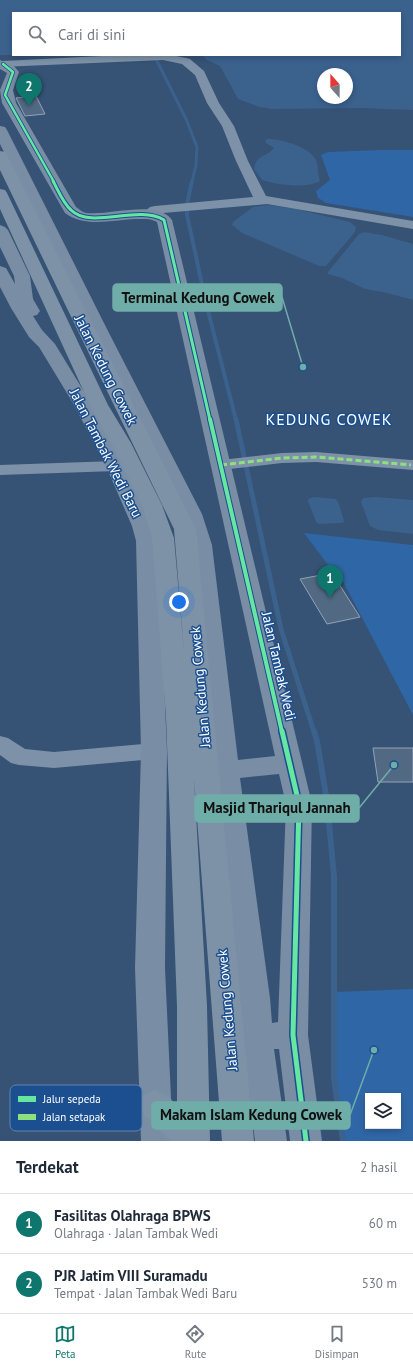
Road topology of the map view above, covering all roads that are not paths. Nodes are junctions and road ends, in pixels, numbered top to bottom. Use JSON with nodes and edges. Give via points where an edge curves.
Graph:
{"nodes":[{"id":1,"x":1,"y":64,"type":"edge"},
{"id":2,"x":0,"y":130,"type":"edge"},
{"id":3,"x":0,"y":155,"type":"edge"},
{"id":4,"x":0,"y":193,"type":"edge"},
{"id":5,"x":262,"y":201,"type":"junction"},
{"id":6,"x":149,"y":214,"type":"junction"},
{"id":7,"x":413,"y":225,"type":"edge"},
{"id":8,"x":0,"y":230,"type":"edge"},
{"id":9,"x":0,"y":271,"type":"edge"},
{"id":10,"x":46,"y":344,"type":"junction"},
{"id":11,"x":228,"y":465,"type":"junction"},
{"id":12,"x":411,"y":465,"type":"dead end"},
{"id":13,"x":116,"y":466,"type":"junction"},
{"id":14,"x":0,"y":470,"type":"edge"},
{"id":15,"x":0,"y":744,"type":"edge"},
{"id":16,"x":154,"y":751,"type":"junction"},
{"id":17,"x":290,"y":764,"type":"junction"},
{"id":18,"x":226,"y":770,"type":"junction"},
{"id":19,"x":293,"y":1036,"type":"junction"},
{"id":20,"x":257,"y":1037,"type":"junction"},
{"id":21,"x":155,"y":1105,"type":"junction"},
{"id":22,"x":157,"y":1141,"type":"edge"},
{"id":23,"x":194,"y":1141,"type":"edge"},
{"id":24,"x":238,"y":1141,"type":"edge"},
{"id":25,"x":271,"y":1141,"type":"edge"},
{"id":26,"x":306,"y":1141,"type":"edge"}],
"edges":[{"from":1,"to":5,"type":"street","via":[[146,57],[186,60],[200,73],[213,103],[228,126]]},
{"from":1,"to":6,"type":"main road","via":[[13,72],[5,95],[70,210],[88,218]]},
{"from":2,"to":18,"type":"main road","via":[[197,528]]},
{"from":3,"to":24,"type":"highway","name":"Jalan Kedung Cowek","via":[[185,529]]},
{"from":4,"to":23,"type":"highway","name":"Jalan Kedung Cowek","via":[[60,325],[152,505],[163,538],[179,732],[192,999]]},
{"from":5,"to":6,"type":"street","via":[[156,210]]},
{"from":5,"to":7,"type":"street"},
{"from":6,"to":11,"type":"main road","name":"Jalan Tambak Wedi","via":[[164,220]]},
{"from":8,"to":10,"type":"main road","via":[[22,276],[25,299]]},
{"from":9,"to":10,"type":"main road","name":"Jalan Tambak Wedi Baru","via":[[19,308],[35,333]]},
{"from":10,"to":13,"type":"main road","name":"Jalan Tambak Wedi Baru"},
{"from":11,"to":12,"type":"street","via":[[282,458],[316,457]]},
{"from":11,"to":17,"type":"main road","name":"Jalan Tambak Wedi"},
{"from":13,"to":14,"type":"street"},
{"from":13,"to":16,"type":"main road","name":"Jalan Tambak Wedi Baru","via":[[143,526],[147,541]]},
{"from":15,"to":16,"type":"street","via":[[20,756],[54,760]]},
{"from":16,"to":21,"type":"main road","via":[[150,968]]},
{"from":17,"to":18,"type":"main road"},
{"from":17,"to":19,"type":"main road","name":"Jalan Tambak Wedi","via":[[299,804]]},
{"from":18,"to":20,"type":"main road","via":[[255,998]]},
{"from":19,"to":20,"type":"main road"},
{"from":19,"to":26,"type":"main road","name":"Jalan Tambak Wedi"},
{"from":20,"to":25,"type":"main road"},
{"from":21,"to":22,"type":"main road"},
{"from":21,"to":23,"type":"highway"}]}
